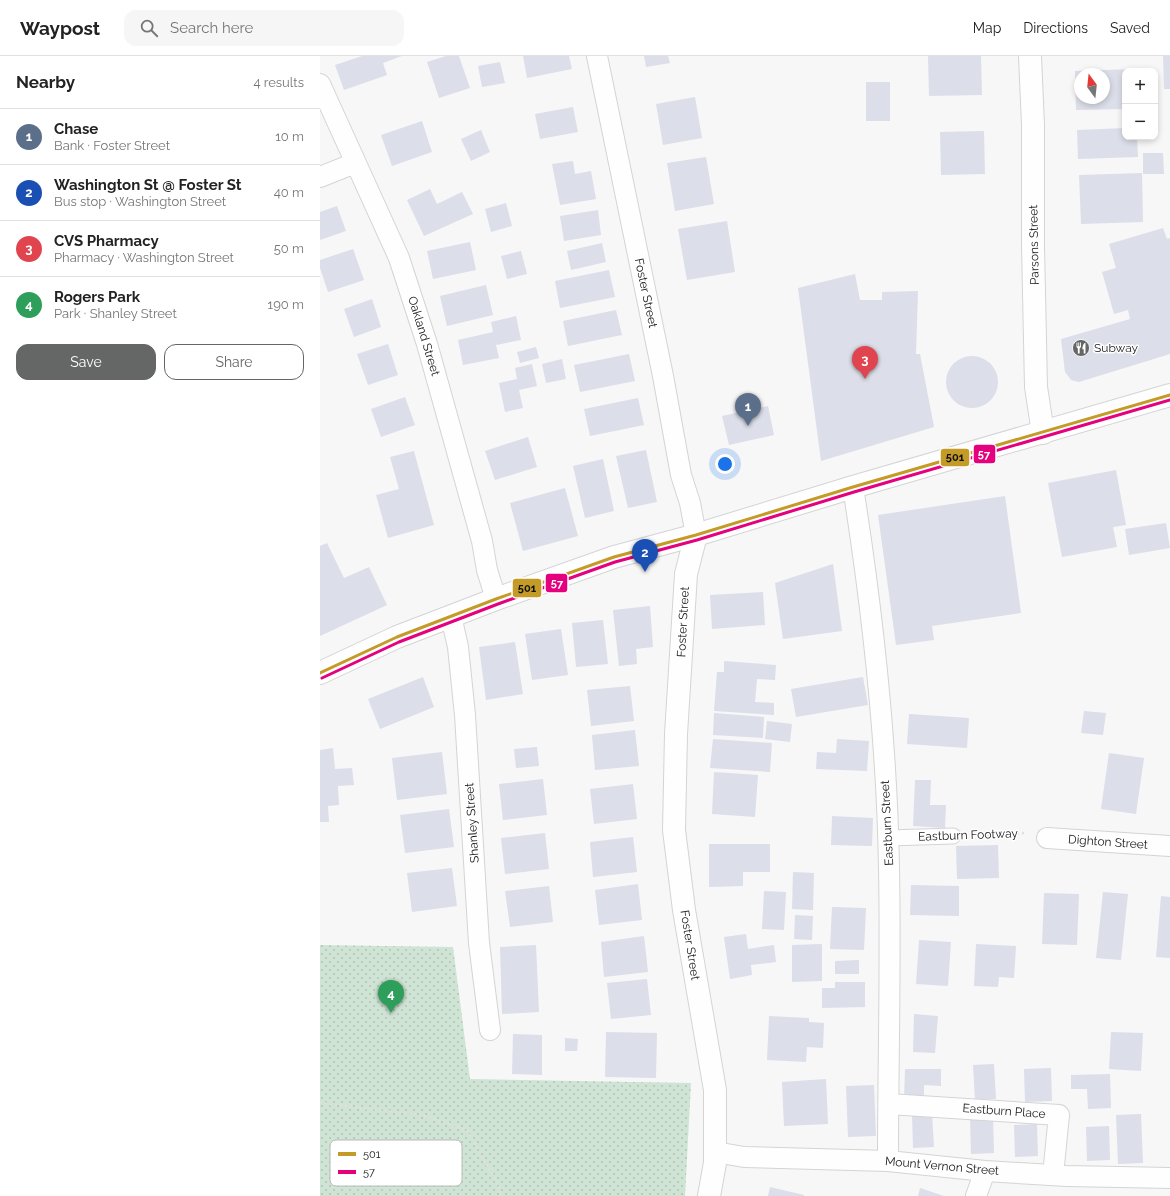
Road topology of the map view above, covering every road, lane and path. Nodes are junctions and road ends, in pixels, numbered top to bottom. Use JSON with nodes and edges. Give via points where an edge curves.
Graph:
{"nodes":[{"id":1,"x":597,"y":56,"type":"edge"},
{"id":2,"x":1030,"y":56,"type":"edge"},
{"id":3,"x":320,"y":84,"type":"edge"},
{"id":4,"x":355,"y":163,"type":"junction"},
{"id":5,"x":320,"y":177,"type":"edge"},
{"id":6,"x":1170,"y":395,"type":"edge"},
{"id":7,"x":1043,"y":433,"type":"junction"},
{"id":8,"x":853,"y":488,"type":"junction"},
{"id":9,"x":696,"y":535,"type":"junction"},
{"id":10,"x":496,"y":599,"type":"junction"},
{"id":11,"x":451,"y":616,"type":"junction"},
{"id":12,"x":320,"y":673,"type":"edge"},
{"id":13,"x":1039,"y":835,"type":"joint"},
{"id":14,"x":953,"y":836,"type":"joint"},
{"id":15,"x":888,"y":838,"type":"junction"},
{"id":16,"x":1170,"y":846,"type":"edge"},
{"id":17,"x":490,"y":1030,"type":"dead end"},
{"id":18,"x":320,"y":1103,"type":"edge"},
{"id":19,"x":889,"y":1104,"type":"junction"},
{"id":20,"x":715,"y":1152,"type":"junction"},
{"id":21,"x":888,"y":1161,"type":"junction"},
{"id":22,"x":985,"y":1171,"type":"junction"},
{"id":23,"x":1053,"y":1175,"type":"junction"},
{"id":24,"x":1170,"y":1178,"type":"edge"},
{"id":25,"x":501,"y":1196,"type":"edge"},
{"id":26,"x":709,"y":1196,"type":"edge"},
{"id":27,"x":976,"y":1196,"type":"edge"}],
"edges":[{"from":1,"to":9,"type":"street","name":"Foster Street","via":[[681,476],[690,503]]},
{"from":2,"to":7,"type":"street","name":"Parsons Street","via":[[1036,387]]},
{"from":3,"to":4,"type":"street","name":"Oakland Street"},
{"from":4,"to":5,"type":"street"},
{"from":4,"to":10,"type":"street","name":"Oakland Street","via":[[399,258],[427,344]]},
{"from":6,"to":7,"type":"street"},
{"from":7,"to":8,"type":"street"},
{"from":8,"to":9,"type":"street"},
{"from":8,"to":15,"type":"street","name":"Eastburn Street","via":[[874,641]]},
{"from":9,"to":10,"type":"street","via":[[614,557]]},
{"from":9,"to":20,"type":"street","name":"Foster Street","via":[[686,574],[676,734],[674,830],[684,910],[715,1090]]},
{"from":10,"to":11,"type":"street"},
{"from":11,"to":12,"type":"street"},
{"from":11,"to":17,"type":"street","name":"Shanley Street","via":[[458,647],[465,715],[479,943]]},
{"from":13,"to":14,"type":"path","name":"Eastburn Footway"},
{"from":13,"to":16,"type":"street","name":"Dighton Street"},
{"from":14,"to":15,"type":"street","name":"Eastburn Footway"},
{"from":15,"to":19,"type":"street","name":"Eastburn Street"},
{"from":18,"to":25,"type":"path","via":[[422,1115],[467,1130],[499,1186]]},
{"from":19,"to":21,"type":"street","name":"Eastburn Street"},
{"from":19,"to":23,"type":"street","name":"Eastburn Place","via":[[1059,1115]]},
{"from":20,"to":21,"type":"street","name":"Mount Vernon Street","via":[[744,1157]]},
{"from":20,"to":26,"type":"street","name":"Foster Street"},
{"from":21,"to":22,"type":"street","name":"Mount Vernon Street"},
{"from":22,"to":23,"type":"street","name":"Mount Vernon Street"},
{"from":22,"to":27,"type":"street"},
{"from":23,"to":24,"type":"street","name":"Mount Vernon Street"}]}
